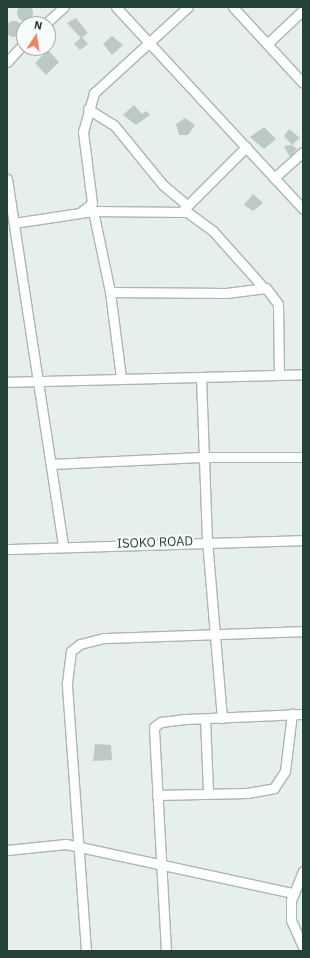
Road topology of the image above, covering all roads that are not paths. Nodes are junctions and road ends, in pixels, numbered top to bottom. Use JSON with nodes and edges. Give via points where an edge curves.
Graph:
{"nodes":[{"id":1,"x":64,"y":7,"type":"edge"},
{"id":2,"x":116,"y":7,"type":"edge"},
{"id":3,"x":188,"y":7,"type":"edge"},
{"id":4,"x":233,"y":7,"type":"edge"},
{"id":5,"x":303,"y":10,"type":"edge"},
{"id":6,"x":54,"y":16,"type":"edge"},
{"id":7,"x":148,"y":41,"type":"junction"},
{"id":8,"x":267,"y":44,"type":"junction"},
{"id":9,"x":16,"y":52,"type":"edge"},
{"id":10,"x":7,"y":62,"type":"edge"},
{"id":11,"x":303,"y":83,"type":"edge"},
{"id":12,"x":88,"y":109,"type":"junction"},
{"id":13,"x":246,"y":147,"type":"junction"},
{"id":14,"x":303,"y":152,"type":"edge"},
{"id":15,"x":274,"y":178,"type":"junction"},
{"id":16,"x":7,"y":179,"type":"edge"},
{"id":17,"x":184,"y":208,"type":"junction"},
{"id":18,"x":303,"y":209,"type":"edge"},
{"id":19,"x":93,"y":211,"type":"junction"},
{"id":20,"x":80,"y":212,"type":"junction"},
{"id":21,"x":14,"y":223,"type":"junction"},
{"id":22,"x":264,"y":288,"type":"junction"},
{"id":23,"x":110,"y":292,"type":"junction"},
{"id":24,"x":279,"y":373,"type":"junction"},
{"id":25,"x":303,"y":374,"type":"edge"},
{"id":26,"x":121,"y":378,"type":"junction"},
{"id":27,"x":201,"y":378,"type":"junction"},
{"id":28,"x":38,"y":380,"type":"junction"},
{"id":29,"x":7,"y":382,"type":"edge"},
{"id":30,"x":202,"y":457,"type":"junction"},
{"id":31,"x":303,"y":457,"type":"edge"},
{"id":32,"x":51,"y":464,"type":"junction"},
{"id":33,"x":207,"y":540,"type":"junction"},
{"id":34,"x":303,"y":540,"type":"edge"},
{"id":35,"x":63,"y":547,"type":"junction"},
{"id":36,"x":7,"y":549,"type":"edge"},
{"id":37,"x":303,"y":631,"type":"edge"},
{"id":38,"x":214,"y":632,"type":"junction"},
{"id":39,"x":292,"y":713,"type":"junction"},
{"id":40,"x":303,"y":714,"type":"edge"},
{"id":41,"x":222,"y":718,"type":"junction"},
{"id":42,"x":205,"y":719,"type":"junction"},
{"id":43,"x":208,"y":792,"type":"junction"},
{"id":44,"x":157,"y":795,"type":"junction"},
{"id":45,"x":77,"y":846,"type":"junction"},
{"id":46,"x":7,"y":850,"type":"edge"},
{"id":47,"x":161,"y":865,"type":"junction"},
{"id":48,"x":303,"y":871,"type":"edge"},
{"id":49,"x":292,"y":893,"type":"junction"},
{"id":50,"x":303,"y":947,"type":"edge"},
{"id":51,"x":86,"y":951,"type":"edge"},
{"id":52,"x":166,"y":951,"type":"edge"}],
"edges":[{"from":1,"to":6,"type":"street"},
{"from":2,"to":7,"type":"street"},
{"from":3,"to":7,"type":"street"},
{"from":4,"to":8,"type":"street"},
{"from":5,"to":8,"type":"street"},
{"from":7,"to":12,"type":"street","via":[[96,89]]},
{"from":7,"to":13,"type":"street"},
{"from":8,"to":11,"type":"street"},
{"from":9,"to":10,"type":"street"},
{"from":12,"to":17,"type":"street","via":[[114,125]]},
{"from":12,"to":20,"type":"street","via":[[83,132],[92,203]]},
{"from":13,"to":15,"type":"street"},
{"from":13,"to":17,"type":"street"},
{"from":14,"to":15,"type":"street"},
{"from":15,"to":18,"type":"street"},
{"from":16,"to":21,"type":"street"},
{"from":17,"to":19,"type":"street"},
{"from":17,"to":22,"type":"street","via":[[197,216]]},
{"from":19,"to":20,"type":"street"},
{"from":19,"to":23,"type":"street"},
{"from":20,"to":21,"type":"street"},
{"from":21,"to":28,"type":"street"},
{"from":22,"to":23,"type":"street","via":[[226,293]]},
{"from":22,"to":24,"type":"street","via":[[273,293],[278,304]]},
{"from":23,"to":26,"type":"street"},
{"from":24,"to":25,"type":"street"},
{"from":24,"to":27,"type":"street"},
{"from":26,"to":27,"type":"street"},
{"from":26,"to":28,"type":"street"},
{"from":27,"to":30,"type":"street"},
{"from":28,"to":29,"type":"street"},
{"from":28,"to":32,"type":"street"},
{"from":30,"to":31,"type":"street"},
{"from":30,"to":32,"type":"street"},
{"from":30,"to":33,"type":"street"},
{"from":32,"to":35,"type":"street"},
{"from":33,"to":34,"type":"street","name":"ISOKO ROAD"},
{"from":33,"to":35,"type":"street","name":"ISOKO ROAD"},
{"from":33,"to":38,"type":"street"},
{"from":35,"to":36,"type":"street","name":"ISOKO ROAD"},
{"from":37,"to":38,"type":"street"},
{"from":38,"to":41,"type":"street"},
{"from":38,"to":45,"type":"street","via":[[97,639],[80,644],[71,651],[67,683]]},
{"from":39,"to":40,"type":"street"},
{"from":39,"to":41,"type":"street"},
{"from":39,"to":43,"type":"street","via":[[288,758],[279,784],[258,792]]},
{"from":41,"to":42,"type":"street"},
{"from":42,"to":43,"type":"street"},
{"from":42,"to":44,"type":"street","via":[[161,722],[154,727]]},
{"from":43,"to":44,"type":"street"},
{"from":44,"to":47,"type":"street"},
{"from":45,"to":46,"type":"street","via":[[57,844]]},
{"from":45,"to":47,"type":"street"},
{"from":45,"to":51,"type":"street"},
{"from":47,"to":49,"type":"street"},
{"from":47,"to":52,"type":"street"},
{"from":48,"to":49,"type":"street"},
{"from":49,"to":50,"type":"street","via":[[291,920]]}]}
